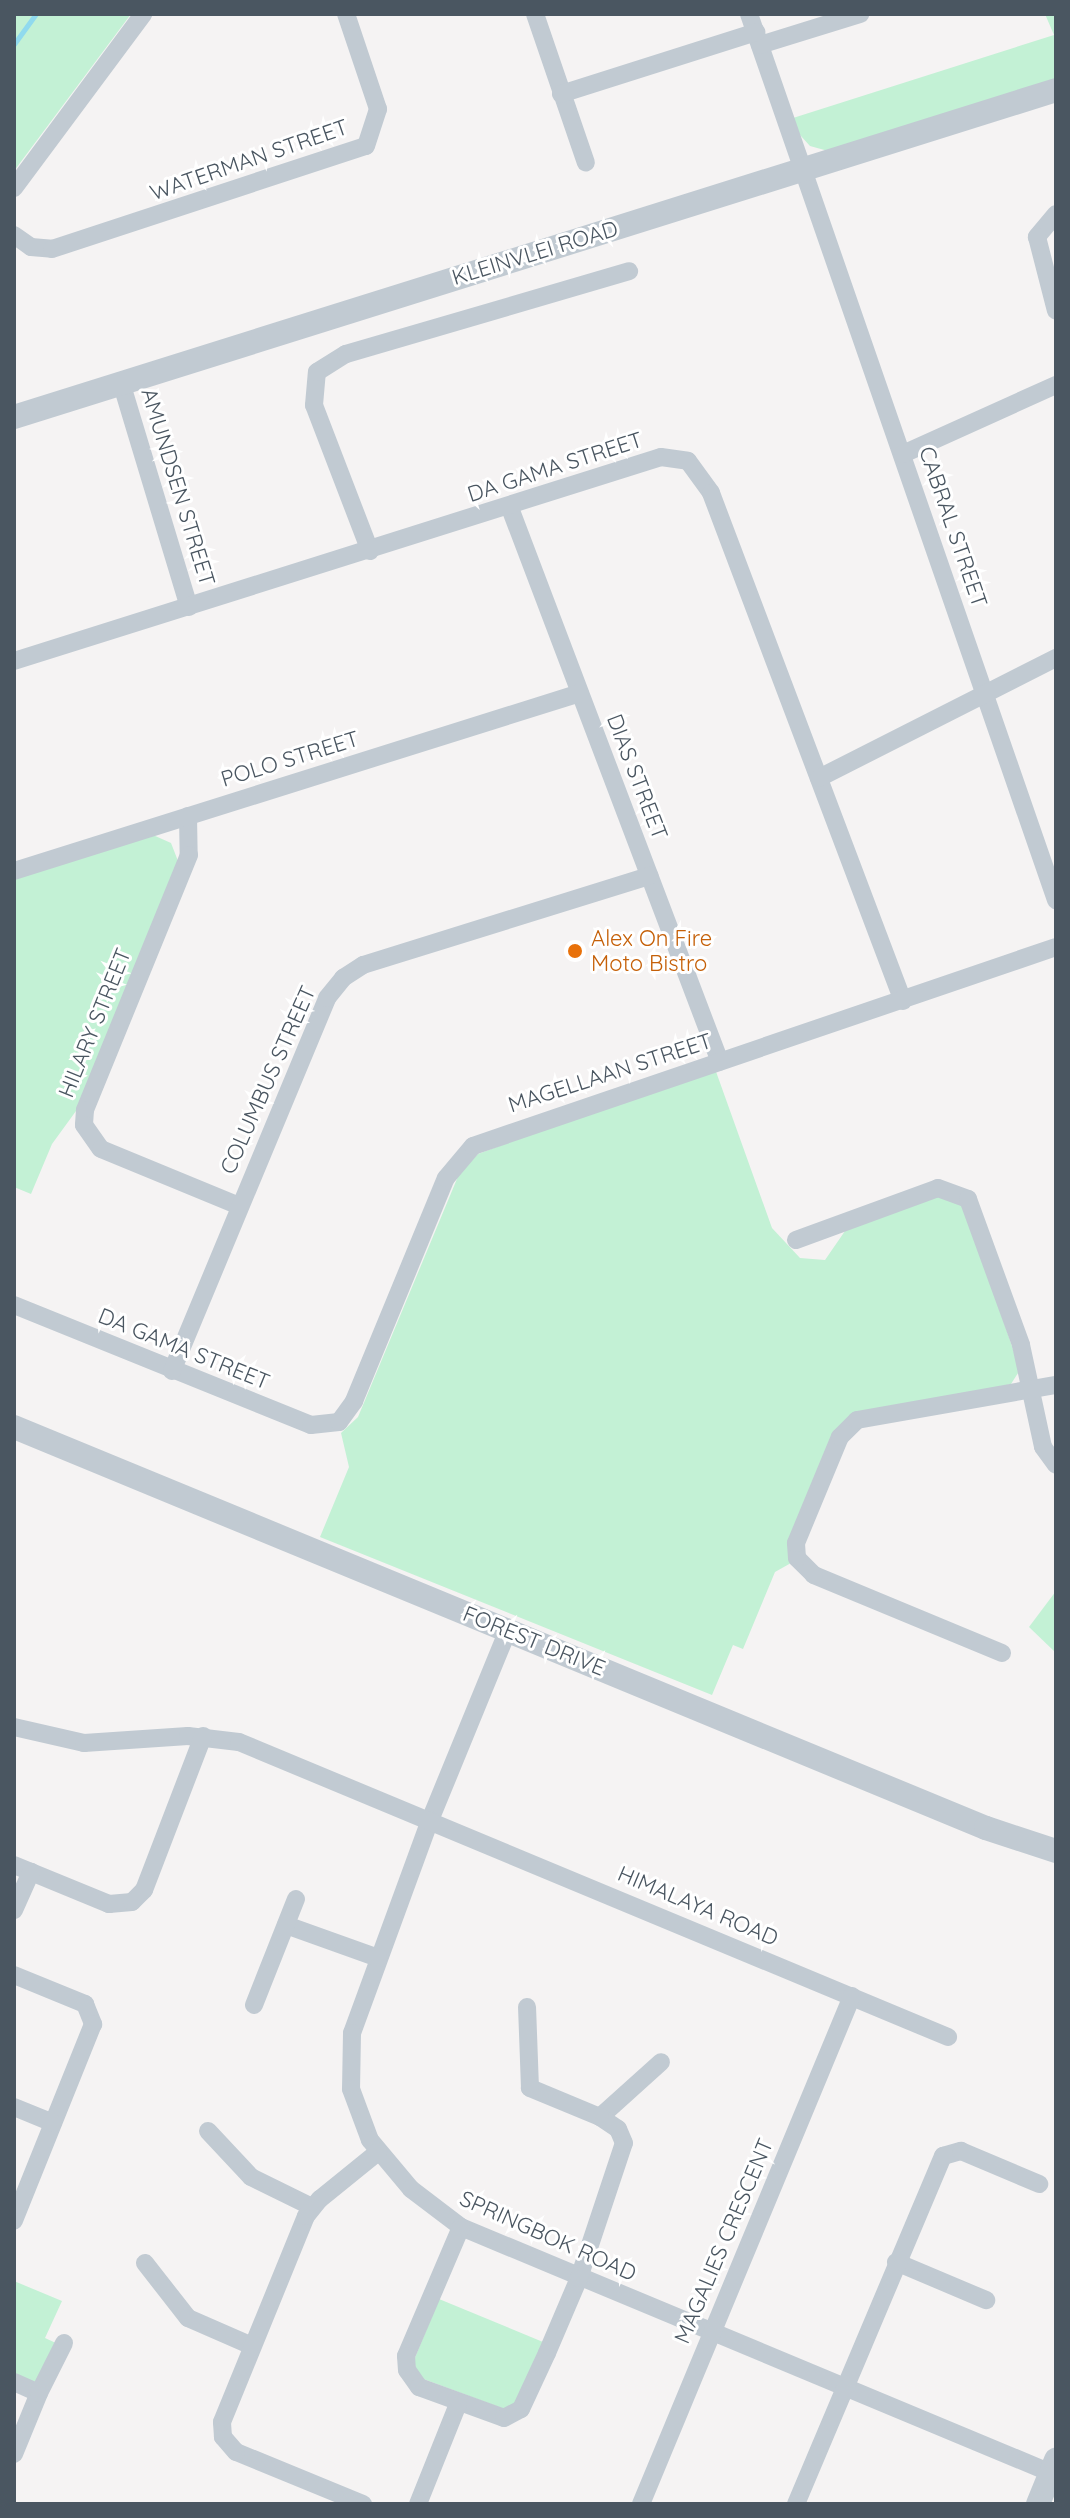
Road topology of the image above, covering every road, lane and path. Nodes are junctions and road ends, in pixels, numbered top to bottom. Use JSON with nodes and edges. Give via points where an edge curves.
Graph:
{"nodes":[{"id":1,"x":143,"y":14,"type":"edge"},
{"id":2,"x":346,"y":14,"type":"edge"},
{"id":3,"x":535,"y":14,"type":"edge"},
{"id":4,"x":860,"y":14,"type":"edge"},
{"id":5,"x":755,"y":30,"type":"edge"},
{"id":6,"x":1056,"y":90,"type":"edge"},
{"id":7,"x":561,"y":94,"type":"junction"},
{"id":8,"x":586,"y":163,"type":"dead end"},
{"id":9,"x":804,"y":170,"type":"junction"},
{"id":10,"x":14,"y":188,"type":"edge"},
{"id":11,"x":1056,"y":214,"type":"edge"},
{"id":12,"x":14,"y":236,"type":"edge"},
{"id":13,"x":629,"y":271,"type":"dead end"},
{"id":14,"x":1056,"y":311,"type":"edge"},
{"id":15,"x":121,"y":382,"type":"junction"},
{"id":16,"x":1056,"y":385,"type":"edge"},
{"id":17,"x":14,"y":417,"type":"edge"},
{"id":18,"x":903,"y":454,"type":"junction"},
{"id":19,"x":510,"y":508,"type":"junction"},
{"id":20,"x":370,"y":551,"type":"junction"},
{"id":21,"x":189,"y":607,"type":"junction"},
{"id":22,"x":15,"y":657,"type":"edge"},
{"id":23,"x":1056,"y":658,"type":"edge"},
{"id":24,"x":984,"y":692,"type":"junction"},
{"id":25,"x":580,"y":693,"type":"junction"},
{"id":26,"x":819,"y":778,"type":"junction"},
{"id":27,"x":188,"y":816,"type":"junction"},
{"id":28,"x":14,"y":871,"type":"edge"},
{"id":29,"x":649,"y":876,"type":"junction"},
{"id":30,"x":1056,"y":900,"type":"edge"},
{"id":31,"x":1056,"y":947,"type":"edge"},
{"id":32,"x":903,"y":1001,"type":"junction"},
{"id":33,"x":720,"y":1062,"type":"junction"},
{"id":34,"x":239,"y":1206,"type":"junction"},
{"id":35,"x":796,"y":1240,"type":"dead end"},
{"id":36,"x":14,"y":1305,"type":"edge"},
{"id":37,"x":172,"y":1371,"type":"junction"},
{"id":38,"x":1056,"y":1385,"type":"edge"},
{"id":39,"x":1033,"y":1389,"type":"junction"},
{"id":40,"x":339,"y":1422,"type":"joint"},
{"id":41,"x":14,"y":1427,"type":"edge"},
{"id":42,"x":1056,"y":1465,"type":"edge"},
{"id":43,"x":508,"y":1630,"type":"junction"},
{"id":44,"x":1002,"y":1653,"type":"dead end"},
{"id":45,"x":14,"y":1727,"type":"edge"},
{"id":46,"x":203,"y":1736,"type":"junction"},
{"id":47,"x":430,"y":1820,"type":"junction"},
{"id":48,"x":1056,"y":1851,"type":"edge"},
{"id":49,"x":23,"y":1868,"type":"edge"},
{"id":50,"x":296,"y":1899,"type":"dead end"},
{"id":51,"x":14,"y":1910,"type":"edge"},
{"id":52,"x":286,"y":1925,"type":"junction"},
{"id":53,"x":378,"y":1958,"type":"junction"},
{"id":54,"x":14,"y":1975,"type":"edge"},
{"id":55,"x":852,"y":1996,"type":"junction"},
{"id":56,"x":254,"y":2005,"type":"dead end"},
{"id":57,"x":527,"y":2007,"type":"dead end"},
{"id":58,"x":948,"y":2037,"type":"dead end"},
{"id":59,"x":661,"y":2062,"type":"dead end"},
{"id":60,"x":14,"y":2107,"type":"edge"},
{"id":61,"x":600,"y":2117,"type":"junction"},
{"id":62,"x":53,"y":2123,"type":"junction"},
{"id":63,"x":208,"y":2131,"type":"dead end"},
{"id":64,"x":378,"y":2152,"type":"junction"},
{"id":65,"x":1039,"y":2184,"type":"dead end"},
{"id":66,"x":312,"y":2207,"type":"junction"},
{"id":67,"x":14,"y":2221,"type":"edge"},
{"id":68,"x":461,"y":2227,"type":"junction"},
{"id":69,"x":896,"y":2262,"type":"junction"},
{"id":70,"x":145,"y":2263,"type":"dead end"},
{"id":71,"x":579,"y":2278,"type":"junction"},
{"id":72,"x":986,"y":2300,"type":"dead end"},
{"id":73,"x":712,"y":2333,"type":"junction"},
{"id":74,"x":64,"y":2343,"type":"dead end"},
{"id":75,"x":252,"y":2346,"type":"junction"},
{"id":76,"x":14,"y":2382,"type":"edge"},
{"id":77,"x":843,"y":2387,"type":"junction"},
{"id":78,"x":39,"y":2393,"type":"junction"},
{"id":79,"x":458,"y":2404,"type":"junction"},
{"id":80,"x":14,"y":2454,"type":"edge"},
{"id":81,"x":1054,"y":2469,"type":"edge"},
{"id":82,"x":363,"y":2504,"type":"edge"},
{"id":83,"x":418,"y":2504,"type":"edge"},
{"id":84,"x":641,"y":2504,"type":"edge"},
{"id":85,"x":796,"y":2504,"type":"edge"},
{"id":86,"x":1038,"y":2504,"type":"edge"}],
"edges":[{"from":1,"to":10,"type":"street"},
{"from":2,"to":12,"type":"street","name":"WATERMAN STREET","via":[[378,109],[366,146],[52,249],[31,247]]},
{"from":3,"to":7,"type":"street"},
{"from":4,"to":5,"type":"street"},
{"from":5,"to":7,"type":"street"},
{"from":5,"to":9,"type":"street","name":"CABRAL STREET"},
{"from":6,"to":9,"type":"street","name":"KLEINVLEI ROAD"},
{"from":7,"to":8,"type":"street"},
{"from":9,"to":15,"type":"street","name":"KLEINVLEI ROAD"},
{"from":9,"to":18,"type":"street","name":"CABRAL STREET"},
{"from":11,"to":14,"type":"street","via":[[1037,237]]},
{"from":13,"to":20,"type":"street","via":[[346,354],[317,372],[312,390]]},
{"from":15,"to":17,"type":"street","name":"KLEINVLEI ROAD"},
{"from":15,"to":21,"type":"street","name":"AMUNDSEN STREET"},
{"from":16,"to":18,"type":"street"},
{"from":18,"to":24,"type":"street","name":"CABRAL STREET"},
{"from":19,"to":20,"type":"street","name":"DA GAMA STREET"},
{"from":19,"to":25,"type":"street","name":"DIAS STREET"},
{"from":19,"to":26,"type":"street","name":"DA GAMA STREET","via":[[661,457],[688,461],[711,493]]},
{"from":20,"to":21,"type":"street","name":"DA GAMA STREET"},
{"from":21,"to":22,"type":"street","name":"DA GAMA STREET"},
{"from":23,"to":24,"type":"street"},
{"from":24,"to":26,"type":"street"},
{"from":24,"to":30,"type":"street","name":"CABRAL STREET"},
{"from":25,"to":27,"type":"street","name":"POLO STREET"},
{"from":25,"to":29,"type":"street","name":"DIAS STREET"},
{"from":26,"to":32,"type":"street","name":"DA GAMA STREET"},
{"from":27,"to":28,"type":"street","name":"POLO STREET"},
{"from":27,"to":34,"type":"street","name":"HILARY STREET","via":[[189,855],[85,1110],[84,1125],[101,1149]]},
{"from":29,"to":33,"type":"street","name":"DIAS STREET"},
{"from":29,"to":34,"type":"street","name":"COLUMBUS STREET","via":[[363,965],[343,978],[327,998]]},
{"from":31,"to":32,"type":"street","name":"MAGELLAAN STREET"},
{"from":32,"to":33,"type":"street","name":"MAGELLAAN STREET"},
{"from":33,"to":40,"type":"street","name":"MAGELLAAN STREET","via":[[473,1146],[446,1178],[354,1401]]},
{"from":34,"to":37,"type":"street","name":"COLUMBUS STREET"},
{"from":35,"to":39,"type":"street","via":[[938,1188],[961,1193],[977,1215]]},
{"from":36,"to":37,"type":"street","name":"DA GAMA STREET"},
{"from":37,"to":40,"type":"street","name":"DA GAMA STREET","via":[[311,1425]]},
{"from":38,"to":39,"type":"street"},
{"from":39,"to":42,"type":"street","via":[[1043,1447]]},
{"from":39,"to":44,"type":"street","via":[[857,1420],[840,1437],[796,1543],[797,1558],[814,1575]]},
{"from":41,"to":43,"type":"street","name":"FOREST DRIVE"},
{"from":43,"to":47,"type":"street","name":"SPRINGBOK ROAD"},
{"from":43,"to":48,"type":"street","name":"FOREST DRIVE","via":[[986,1828]]},
{"from":45,"to":46,"type":"street","name":"HIMALAYA ROAD","via":[[84,1743]]},
{"from":46,"to":47,"type":"street","name":"HIMALAYA ROAD","via":[[264,1752]]},
{"from":46,"to":49,"type":"street","via":[[139,1897],[123,1905],[109,1904]]},
{"from":47,"to":53,"type":"street","name":"SPRINGBOK ROAD"},
{"from":47,"to":55,"type":"street","name":"HIMALAYA ROAD"},
{"from":49,"to":51,"type":"street"},
{"from":50,"to":52,"type":"street"},
{"from":52,"to":53,"type":"street"},
{"from":52,"to":56,"type":"street"},
{"from":53,"to":64,"type":"street","name":"SPRINGBOK ROAD","via":[[350,2055],[353,2102]]},
{"from":54,"to":62,"type":"street","via":[[85,2004],[92,2016],[90,2035]]},
{"from":55,"to":58,"type":"street","name":"HIMALAYA ROAD"},
{"from":55,"to":73,"type":"street","name":"MAGALIES CRESCENT"},
{"from":57,"to":61,"type":"street","via":[[530,2088]]},
{"from":59,"to":61,"type":"street"},
{"from":60,"to":62,"type":"street"},
{"from":61,"to":71,"type":"street","via":[[618,2129],[623,2153]]},
{"from":62,"to":67,"type":"street"},
{"from":63,"to":66,"type":"street","via":[[251,2177]]},
{"from":64,"to":66,"type":"street"},
{"from":64,"to":68,"type":"street","name":"SPRINGBOK ROAD","via":[[411,2189]]},
{"from":65,"to":69,"type":"street","via":[[950,2151],[937,2165]]},
{"from":66,"to":75,"type":"street"},
{"from":68,"to":71,"type":"street","name":"SPRINGBOK ROAD"},
{"from":68,"to":79,"type":"street","via":[[406,2363],[419,2387]]},
{"from":69,"to":72,"type":"street"},
{"from":69,"to":77,"type":"street"},
{"from":70,"to":75,"type":"street","via":[[188,2318]]},
{"from":71,"to":73,"type":"street","name":"SPRINGBOK ROAD"},
{"from":71,"to":79,"type":"street","via":[[521,2409],[497,2419]]},
{"from":73,"to":77,"type":"street","name":"SPRINGBOK ROAD"},
{"from":73,"to":84,"type":"street","name":"MAGALIES CRESCENT"},
{"from":74,"to":78,"type":"street"},
{"from":75,"to":82,"type":"street","via":[[222,2422],[226,2443],[236,2452]]},
{"from":76,"to":78,"type":"street"},
{"from":77,"to":81,"type":"street","name":"SPRINGBOK ROAD"},
{"from":77,"to":85,"type":"street"},
{"from":78,"to":80,"type":"street"},
{"from":79,"to":83,"type":"street"},
{"from":81,"to":86,"type":"street"}]}
